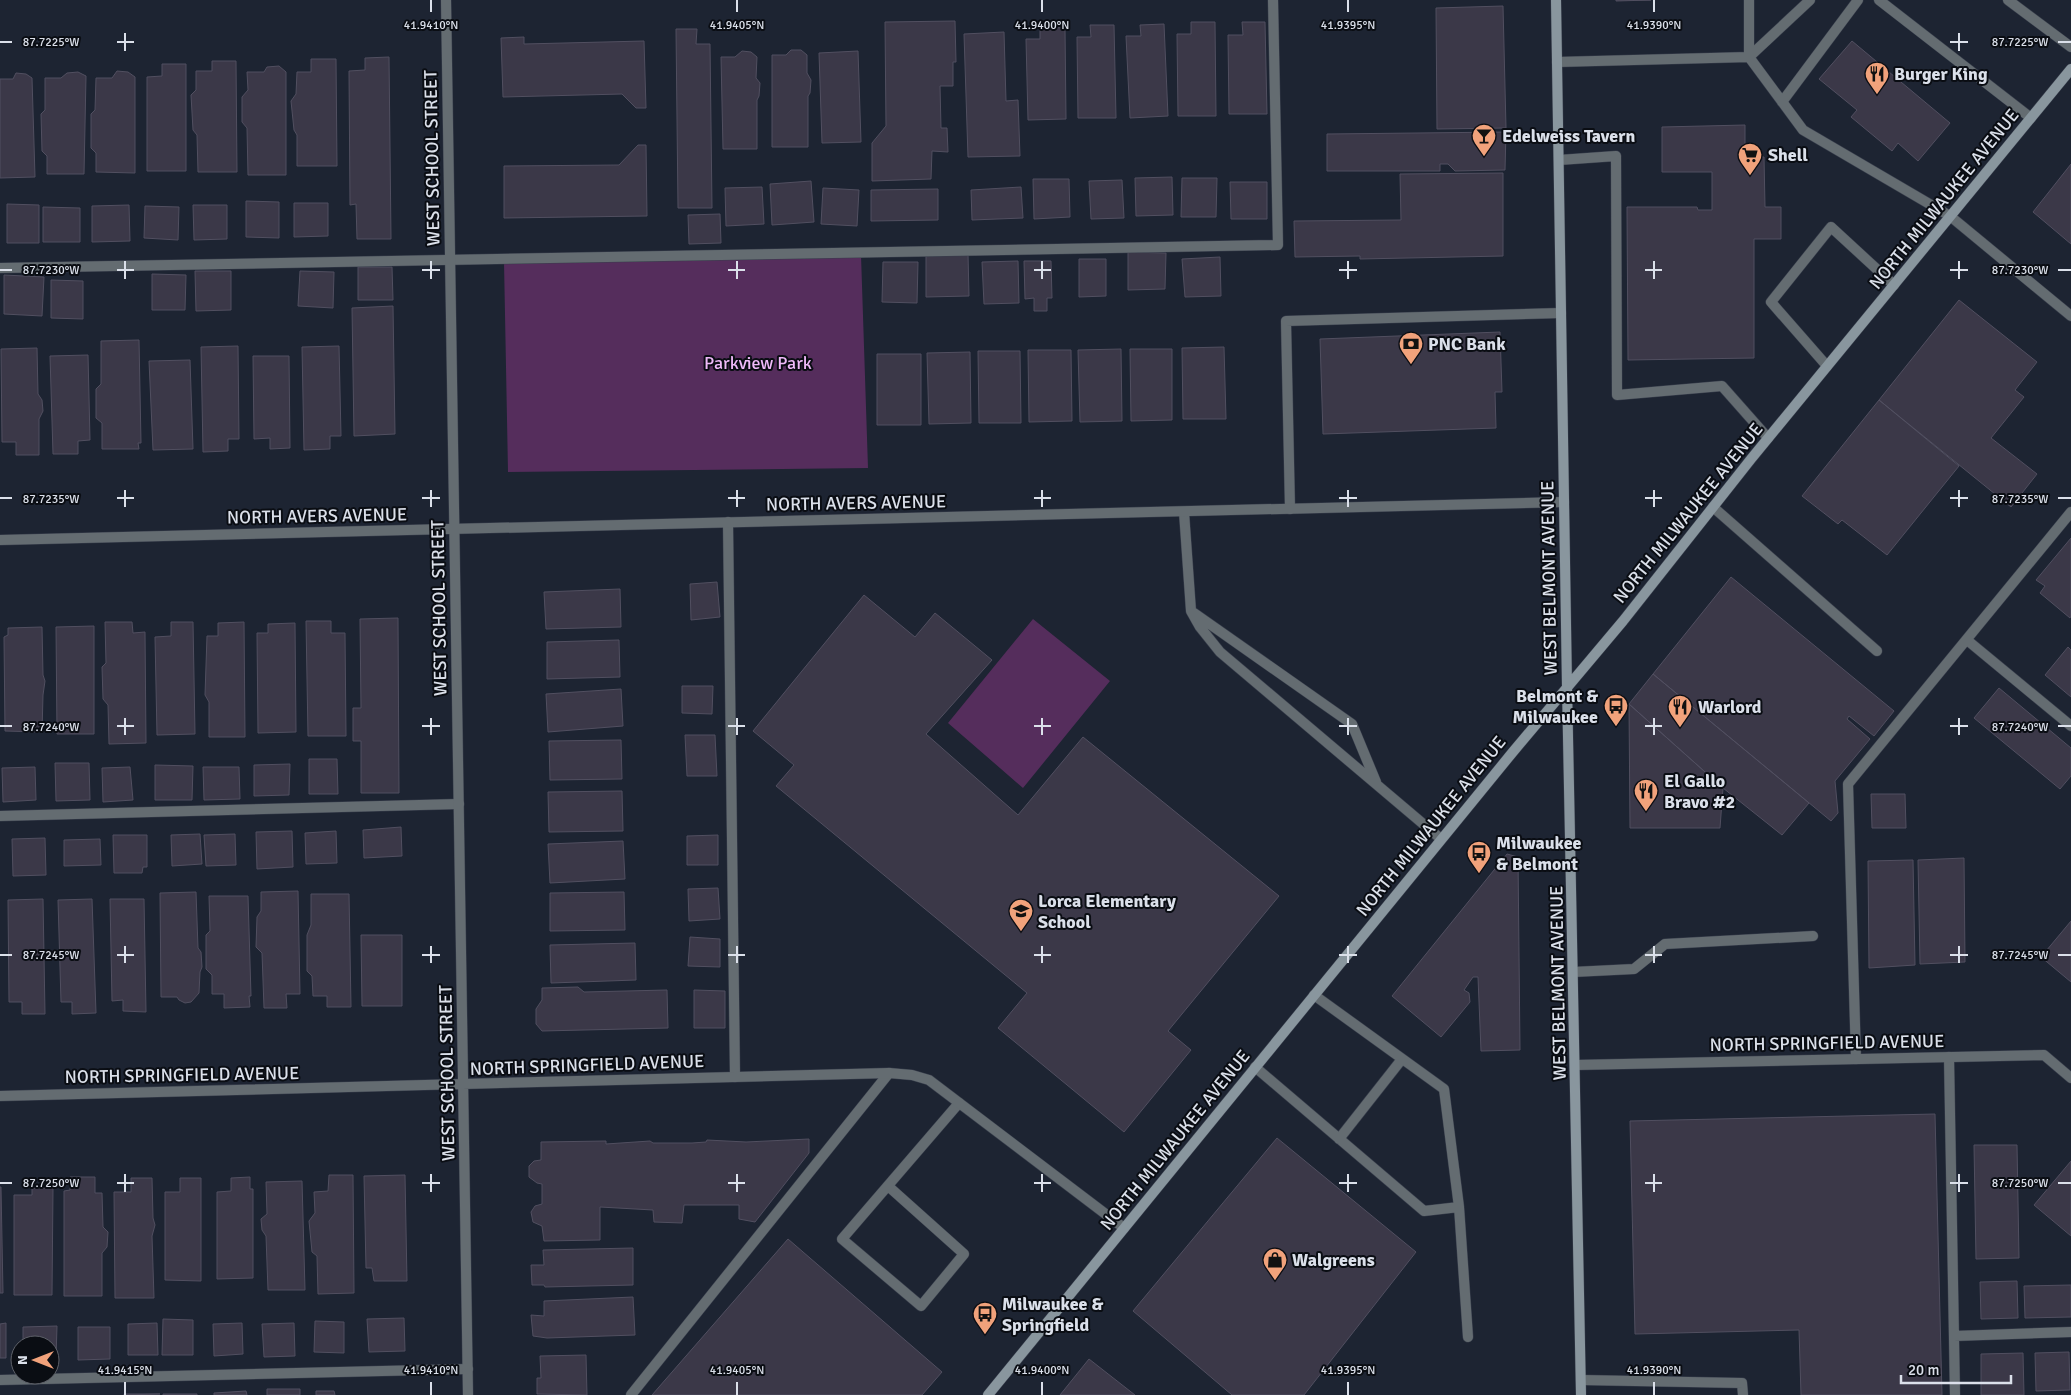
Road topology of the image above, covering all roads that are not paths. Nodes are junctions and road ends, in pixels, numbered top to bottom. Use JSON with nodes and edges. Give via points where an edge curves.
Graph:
{"nodes":[{"id":1,"x":446,"y":0,"type":"edge"},
{"id":2,"x":1273,"y":0,"type":"edge"},
{"id":3,"x":1556,"y":0,"type":"edge"},
{"id":4,"x":1749,"y":0,"type":"edge"},
{"id":5,"x":1810,"y":0,"type":"edge"},
{"id":6,"x":1858,"y":0,"type":"edge"},
{"id":7,"x":1879,"y":0,"type":"edge"},
{"id":8,"x":2008,"y":0,"type":"edge"},
{"id":9,"x":2071,"y":47,"type":"edge"},
{"id":10,"x":1749,"y":56,"type":"junction"},
{"id":11,"x":1557,"y":62,"type":"junction"},
{"id":12,"x":2071,"y":69,"type":"edge"},
{"id":13,"x":1782,"y":102,"type":"junction"},
{"id":14,"x":2031,"y":118,"type":"junction"},
{"id":15,"x":1559,"y":160,"type":"junction"},
{"id":16,"x":1950,"y":216,"type":"junction"},
{"id":17,"x":450,"y":260,"type":"junction"},
{"id":18,"x":0,"y":268,"type":"edge"},
{"id":19,"x":1894,"y":285,"type":"junction"},
{"id":20,"x":1561,"y":313,"type":"junction"},
{"id":21,"x":2071,"y":316,"type":"edge"},
{"id":22,"x":1827,"y":366,"type":"junction"},
{"id":23,"x":1768,"y":438,"type":"junction"},
{"id":24,"x":1564,"y":502,"type":"junction"},
{"id":25,"x":1713,"y":506,"type":"junction"},
{"id":26,"x":1290,"y":509,"type":"junction"},
{"id":27,"x":1184,"y":512,"type":"junction"},
{"id":28,"x":2071,"y":512,"type":"edge"},
{"id":29,"x":728,"y":522,"type":"junction"},
{"id":30,"x":454,"y":529,"type":"junction"},
{"id":31,"x":0,"y":540,"type":"edge"},
{"id":32,"x":1191,"y":611,"type":"junction"},
{"id":33,"x":1966,"y":640,"type":"junction"},
{"id":34,"x":1877,"y":651,"type":"dead end"},
{"id":35,"x":1567,"y":686,"type":"junction"},
{"id":36,"x":2071,"y":726,"type":"edge"},
{"id":37,"x":1377,"y":785,"type":"junction"},
{"id":38,"x":459,"y":804,"type":"junction"},
{"id":39,"x":0,"y":816,"type":"edge"},
{"id":40,"x":1442,"y":839,"type":"junction"},
{"id":41,"x":1813,"y":936,"type":"dead end"},
{"id":42,"x":1574,"y":972,"type":"junction"},
{"id":43,"x":1314,"y":995,"type":"junction"},
{"id":44,"x":1949,"y":1057,"type":"junction"},
{"id":45,"x":1402,"y":1059,"type":"junction"},
{"id":46,"x":1856,"y":1059,"type":"junction"},
{"id":47,"x":1575,"y":1065,"type":"junction"},
{"id":48,"x":1255,"y":1067,"type":"junction"},
{"id":49,"x":890,"y":1073,"type":"junction"},
{"id":50,"x":735,"y":1077,"type":"junction"},
{"id":51,"x":2071,"y":1078,"type":"edge"},
{"id":52,"x":463,"y":1085,"type":"junction"},
{"id":53,"x":0,"y":1096,"type":"edge"},
{"id":54,"x":959,"y":1104,"type":"junction"},
{"id":55,"x":1339,"y":1139,"type":"junction"},
{"id":56,"x":888,"y":1186,"type":"junction"},
{"id":57,"x":1459,"y":1207,"type":"junction"},
{"id":58,"x":1124,"y":1228,"type":"junction"},
{"id":59,"x":2071,"y":1332,"type":"edge"},
{"id":60,"x":1954,"y":1336,"type":"junction"},
{"id":61,"x":1468,"y":1337,"type":"dead end"},
{"id":62,"x":468,"y":1369,"type":"junction"},
{"id":63,"x":0,"y":1380,"type":"edge"},
{"id":64,"x":1581,"y":1380,"type":"junction"},
{"id":65,"x":468,"y":1395,"type":"edge"},
{"id":66,"x":631,"y":1395,"type":"edge"},
{"id":67,"x":988,"y":1395,"type":"edge"},
{"id":68,"x":1581,"y":1395,"type":"edge"},
{"id":69,"x":1742,"y":1395,"type":"edge"},
{"id":70,"x":1955,"y":1395,"type":"edge"}],
"edges":[{"from":1,"to":17,"type":"street","name":"WEST SCHOOL STREET"},
{"from":2,"to":17,"type":"street","via":[[1278,244]]},
{"from":3,"to":11,"type":"main road","name":"WEST BELMONT AVENUE"},
{"from":4,"to":10,"type":"street"},
{"from":5,"to":10,"type":"street"},
{"from":6,"to":13,"type":"street"},
{"from":7,"to":14,"type":"street"},
{"from":8,"to":9,"type":"street"},
{"from":10,"to":11,"type":"street"},
{"from":10,"to":13,"type":"street"},
{"from":11,"to":15,"type":"main road","name":"WEST BELMONT AVENUE"},
{"from":12,"to":14,"type":"main road","name":"NORTH MILWAUKEE AVENUE"},
{"from":13,"to":16,"type":"street","via":[[1803,130]]},
{"from":14,"to":16,"type":"main road","name":"NORTH MILWAUKEE AVENUE"},
{"from":15,"to":20,"type":"main road","name":"WEST BELMONT AVENUE"},
{"from":15,"to":23,"type":"street","via":[[1616,156],[1618,395],[1722,386]]},
{"from":16,"to":19,"type":"main road","name":"NORTH MILWAUKEE AVENUE"},
{"from":16,"to":21,"type":"street"},
{"from":17,"to":18,"type":"street"},
{"from":17,"to":30,"type":"street","name":"WEST SCHOOL STREET"},
{"from":19,"to":22,"type":"main road","name":"NORTH MILWAUKEE AVENUE"},
{"from":19,"to":22,"type":"street","via":[[1831,227],[1771,302]]},
{"from":20,"to":24,"type":"main road","name":"WEST BELMONT AVENUE"},
{"from":20,"to":26,"type":"street","via":[[1286,321]]},
{"from":22,"to":23,"type":"main road","name":"NORTH MILWAUKEE AVENUE"},
{"from":23,"to":25,"type":"main road","name":"NORTH MILWAUKEE AVENUE"},
{"from":24,"to":26,"type":"street","name":"NORTH AVERS AVENUE"},
{"from":24,"to":35,"type":"main road","name":"WEST BELMONT AVENUE"},
{"from":25,"to":34,"type":"street"},
{"from":25,"to":35,"type":"main road","name":"NORTH MILWAUKEE AVENUE","via":[[1623,621]]},
{"from":26,"to":27,"type":"street","name":"NORTH AVERS AVENUE"},
{"from":27,"to":29,"type":"street","name":"NORTH AVERS AVENUE"},
{"from":27,"to":32,"type":"street"},
{"from":28,"to":33,"type":"street"},
{"from":29,"to":30,"type":"street","name":"NORTH AVERS AVENUE"},
{"from":29,"to":50,"type":"street"},
{"from":30,"to":31,"type":"street","name":"NORTH AVERS AVENUE"},
{"from":30,"to":38,"type":"street","name":"WEST SCHOOL STREET"},
{"from":32,"to":37,"type":"street","via":[[1220,652]]},
{"from":32,"to":37,"type":"street","via":[[1352,724]]},
{"from":33,"to":36,"type":"street"},
{"from":33,"to":46,"type":"street","via":[[1848,784]]},
{"from":35,"to":40,"type":"main road","name":"NORTH MILWAUKEE AVENUE"},
{"from":35,"to":42,"type":"main road","name":"WEST BELMONT AVENUE"},
{"from":37,"to":40,"type":"street"},
{"from":38,"to":39,"type":"street"},
{"from":38,"to":52,"type":"street","name":"WEST SCHOOL STREET"},
{"from":40,"to":43,"type":"main road","name":"NORTH MILWAUKEE AVENUE"},
{"from":41,"to":42,"type":"street","via":[[1665,944],[1634,969]]},
{"from":42,"to":47,"type":"main road","name":"WEST BELMONT AVENUE"},
{"from":43,"to":45,"type":"street"},
{"from":43,"to":48,"type":"main road","name":"NORTH MILWAUKEE AVENUE"},
{"from":44,"to":46,"type":"street","name":"NORTH SPRINGFIELD AVENUE"},
{"from":44,"to":51,"type":"street","name":"NORTH SPRINGFIELD AVENUE","via":[[2044,1055]]},
{"from":44,"to":60,"type":"street"},
{"from":45,"to":55,"type":"street"},
{"from":45,"to":57,"type":"street","via":[[1444,1089]]},
{"from":46,"to":47,"type":"street","name":"NORTH SPRINGFIELD AVENUE"},
{"from":47,"to":64,"type":"main road","name":"WEST BELMONT AVENUE"},
{"from":48,"to":55,"type":"street"},
{"from":48,"to":58,"type":"main road","name":"NORTH MILWAUKEE AVENUE"},
{"from":49,"to":50,"type":"street","name":"NORTH SPRINGFIELD AVENUE"},
{"from":49,"to":54,"type":"street","name":"NORTH SPRINGFIELD AVENUE","via":[[929,1080]]},
{"from":49,"to":66,"type":"street"},
{"from":50,"to":52,"type":"street","name":"NORTH SPRINGFIELD AVENUE"},
{"from":52,"to":53,"type":"street","name":"NORTH SPRINGFIELD AVENUE"},
{"from":52,"to":62,"type":"street","name":"WEST SCHOOL STREET"},
{"from":54,"to":56,"type":"street"},
{"from":54,"to":58,"type":"street","name":"NORTH SPRINGFIELD AVENUE"},
{"from":55,"to":57,"type":"street","via":[[1424,1211]]},
{"from":56,"to":56,"type":"street","via":[[842,1239],[921,1306],[964,1254]]},
{"from":57,"to":61,"type":"street"},
{"from":58,"to":67,"type":"main road","name":"NORTH MILWAUKEE AVENUE"},
{"from":59,"to":60,"type":"street"},
{"from":60,"to":70,"type":"street"},
{"from":62,"to":63,"type":"street"},
{"from":62,"to":65,"type":"street","name":"WEST SCHOOL STREET"},
{"from":64,"to":68,"type":"main road","name":"WEST BELMONT AVENUE"},
{"from":64,"to":69,"type":"street","via":[[1742,1383]]}]}
